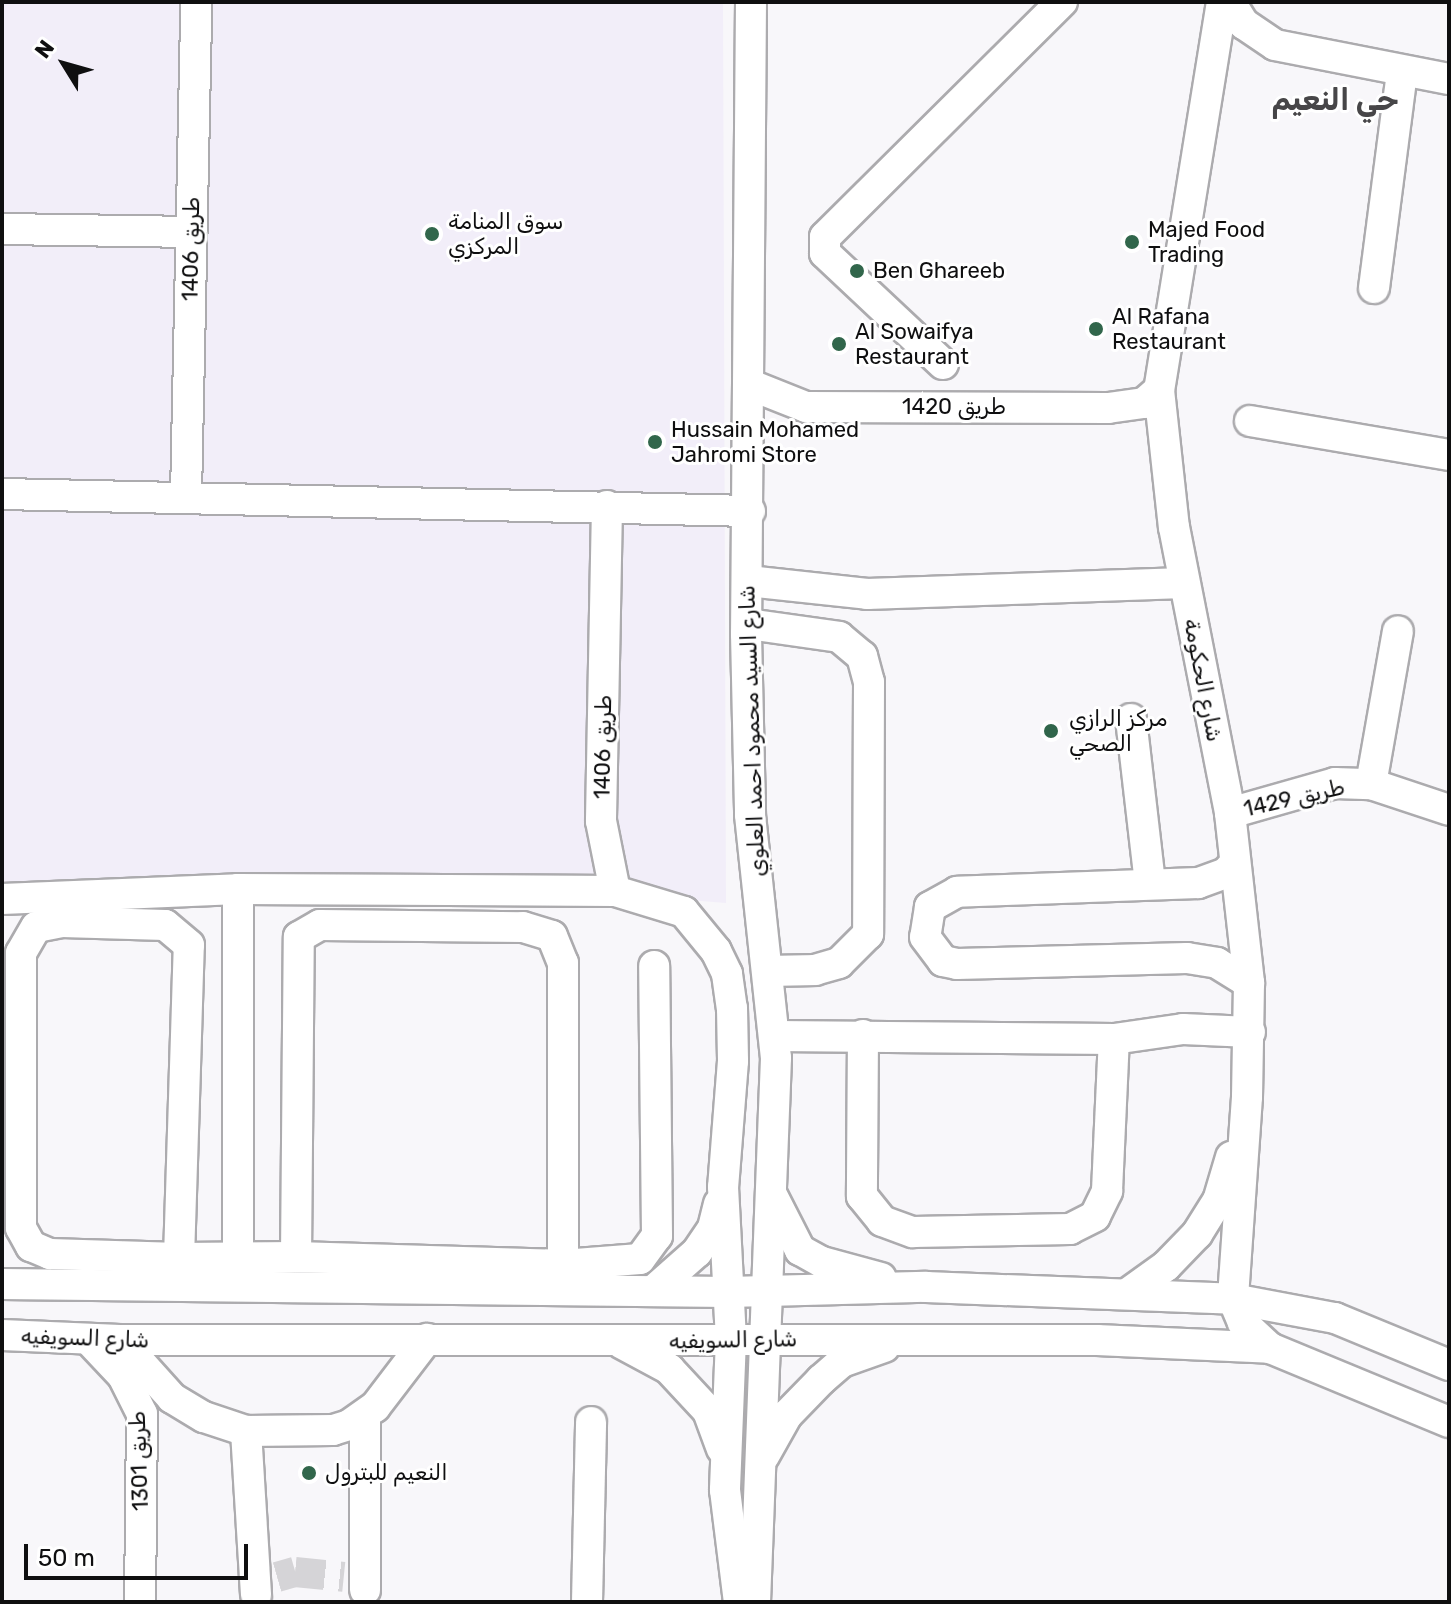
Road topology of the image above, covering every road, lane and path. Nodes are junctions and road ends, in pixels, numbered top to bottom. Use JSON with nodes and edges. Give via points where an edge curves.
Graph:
{"nodes":[{"id":1,"x":196,"y":2,"type":"edge"},
{"id":2,"x":751,"y":2,"type":"edge"},
{"id":3,"x":1062,"y":2,"type":"edge"},
{"id":4,"x":1222,"y":2,"type":"edge"},
{"id":5,"x":1230,"y":2,"type":"edge"},
{"id":6,"x":1402,"y":72,"type":"junction"},
{"id":7,"x":1449,"y":79,"type":"edge"},
{"id":8,"x":2,"y":229,"type":"edge"},
{"id":9,"x":191,"y":232,"type":"junction"},
{"id":10,"x":1374,"y":288,"type":"dead end"},
{"id":11,"x":943,"y":364,"type":"dead end"},
{"id":12,"x":748,"y":384,"type":"junction"},
{"id":13,"x":1159,"y":390,"type":"junction"},
{"id":14,"x":1250,"y":421,"type":"dead end"},
{"id":15,"x":1449,"y":455,"type":"edge"},
{"id":16,"x":2,"y":494,"type":"edge"},
{"id":17,"x":186,"y":496,"type":"junction"},
{"id":18,"x":607,"y":506,"type":"junction"},
{"id":19,"x":750,"y":511,"type":"junction"},
{"id":20,"x":748,"y":581,"type":"junction"},
{"id":21,"x":1184,"y":583,"type":"junction"},
{"id":22,"x":748,"y":624,"type":"junction"},
{"id":23,"x":1398,"y":631,"type":"dead end"},
{"id":24,"x":1131,"y":719,"type":"dead end"},
{"id":25,"x":1371,"y":784,"type":"junction"},
{"id":26,"x":1449,"y":810,"type":"edge"},
{"id":27,"x":1230,"y":813,"type":"junction"},
{"id":28,"x":1235,"y":863,"type":"junction"},
{"id":29,"x":1150,"y":883,"type":"junction"},
{"id":30,"x":238,"y":889,"type":"junction"},
{"id":31,"x":615,"y":891,"type":"junction"},
{"id":32,"x":2,"y":899,"type":"edge"},
{"id":33,"x":654,"y":966,"type":"dead end"},
{"id":34,"x":770,"y":971,"type":"junction"},
{"id":35,"x":1249,"y":983,"type":"junction"},
{"id":36,"x":1250,"y":1032,"type":"junction"},
{"id":37,"x":863,"y":1035,"type":"junction"},
{"id":38,"x":1114,"y":1039,"type":"junction"},
{"id":39,"x":776,"y":1047,"type":"junction"},
{"id":40,"x":733,"y":1061,"type":"junction"},
{"id":41,"x":1247,"y":1097,"type":"junction"},
{"id":42,"x":723,"y":1187,"type":"junction"},
{"id":43,"x":769,"y":1190,"type":"junction"},
{"id":44,"x":296,"y":1257,"type":"junction"},
{"id":45,"x":179,"y":1258,"type":"junction"},
{"id":46,"x":238,"y":1258,"type":"junction"},
{"id":47,"x":563,"y":1265,"type":"junction"},
{"id":48,"x":2,"y":1284,"type":"edge"},
{"id":49,"x":926,"y":1287,"type":"junction"},
{"id":50,"x":654,"y":1290,"type":"junction"},
{"id":51,"x":765,"y":1291,"type":"junction"},
{"id":52,"x":729,"y":1292,"type":"junction"},
{"id":53,"x":1127,"y":1294,"type":"junction"},
{"id":54,"x":1233,"y":1299,"type":"junction"},
{"id":55,"x":2,"y":1335,"type":"edge"},
{"id":56,"x":769,"y":1338,"type":"junction"},
{"id":57,"x":87,"y":1339,"type":"junction"},
{"id":58,"x":427,"y":1339,"type":"junction"},
{"id":59,"x":731,"y":1339,"type":"junction"},
{"id":60,"x":120,"y":1340,"type":"junction"},
{"id":61,"x":907,"y":1340,"type":"junction"},
{"id":62,"x":620,"y":1342,"type":"junction"},
{"id":63,"x":1270,"y":1348,"type":"junction"},
{"id":64,"x":1449,"y":1365,"type":"edge"},
{"id":65,"x":365,"y":1416,"type":"junction"},
{"id":66,"x":591,"y":1422,"type":"dead end"},
{"id":67,"x":1449,"y":1422,"type":"edge"},
{"id":68,"x":246,"y":1431,"type":"junction"},
{"id":69,"x":726,"y":1457,"type":"junction"},
{"id":70,"x":759,"y":1465,"type":"junction"},
{"id":71,"x":362,"y":1590,"type":"edge"},
{"id":72,"x":262,"y":1591,"type":"edge"},
{"id":73,"x":140,"y":1602,"type":"edge"},
{"id":74,"x":587,"y":1602,"type":"edge"},
{"id":75,"x":739,"y":1602,"type":"edge"},
{"id":76,"x":755,"y":1602,"type":"edge"}],
"edges":[{"from":1,"to":9,"type":"street","name":"طريق 1406"},
{"from":2,"to":12,"type":"street","name":"شارع السيد محمود احمد العلوي"},
{"from":3,"to":11,"type":"street","via":[[825,237],[825,253]]},
{"from":4,"to":13,"type":"street","name":"شارع الحكومة"},
{"from":5,"to":6,"type":"street","via":[[1244,24],[1275,45]]},
{"from":6,"to":7,"type":"street"},
{"from":6,"to":10,"type":"street"},
{"from":8,"to":9,"type":"street"},
{"from":9,"to":17,"type":"street","name":"طريق 1406"},
{"from":12,"to":13,"type":"street","name":"طريق 1420","via":[[806,407],[1127,407],[1144,403]]},
{"from":12,"to":19,"type":"street","name":"شارع السيد محمود احمد العلوي"},
{"from":13,"to":21,"type":"street","name":"شارع الحكومة"},
{"from":14,"to":15,"type":"street"},
{"from":16,"to":17,"type":"street"},
{"from":17,"to":18,"type":"street"},
{"from":18,"to":19,"type":"street"},
{"from":18,"to":31,"type":"street","name":"طريق 1406","via":[[601,821]]},
{"from":19,"to":20,"type":"street","name":"شارع السيد محمود احمد العلوي"},
{"from":20,"to":21,"type":"street","via":[[867,594]]},
{"from":20,"to":22,"type":"street","name":"شارع السيد محمود احمد العلوي"},
{"from":21,"to":27,"type":"street","name":"شارع الحكومة"},
{"from":22,"to":34,"type":"street","name":"شارع السيد محمود احمد العلوي","via":[[750,815]]},
{"from":22,"to":34,"type":"street","via":[[839,637],[862,656],[869,682],[868,934],[839,963],[815,970]]},
{"from":23,"to":25,"type":"street"},
{"from":24,"to":29,"type":"street"},
{"from":25,"to":26,"type":"street","name":"طريق 1429"},
{"from":25,"to":27,"type":"street","name":"طريق 1429","via":[[1335,783]]},
{"from":27,"to":28,"type":"street","name":"شارع الحكومة"},
{"from":28,"to":29,"type":"street","via":[[1226,873],[1198,883]]},
{"from":28,"to":35,"type":"street","name":"شارع الحكومة"},
{"from":29,"to":35,"type":"street","via":[[957,892],[930,907],[925,937],[943,961],[957,964],[1187,958],[1217,963]]},
{"from":30,"to":31,"type":"street"},
{"from":30,"to":32,"type":"street"},
{"from":30,"to":46,"type":"street"},
{"from":31,"to":40,"type":"street","via":[[684,912],[701,930],[727,974]]},
{"from":33,"to":47,"type":"street","via":[[657,1236],[648,1253],[631,1263]]},
{"from":34,"to":39,"type":"street","name":"شارع السيد محمود احمد العلوي"},
{"from":35,"to":36,"type":"street","name":"شارع الحكومة"},
{"from":36,"to":38,"type":"street","via":[[1183,1029]]},
{"from":36,"to":41,"type":"street","name":"شارع الحكومة"},
{"from":37,"to":38,"type":"street"},
{"from":37,"to":38,"type":"street","via":[[862,1196],[882,1221],[913,1232],[1070,1229],[1095,1216],[1107,1191]]},
{"from":37,"to":39,"type":"street"},
{"from":39,"to":40,"type":"street"},
{"from":39,"to":43,"type":"street","name":"شارع السيد محمود احمد العلوي"},
{"from":40,"to":42,"type":"street"},
{"from":41,"to":53,"type":"street","via":[[1218,1201],[1197,1234],[1166,1266]]},
{"from":41,"to":54,"type":"street","name":"شارع الحكومة"},
{"from":42,"to":50,"type":"street","via":[[713,1228],[697,1252]]},
{"from":42,"to":52,"type":"street"},
{"from":43,"to":49,"type":"street","via":[[800,1250],[845,1270]]},
{"from":43,"to":51,"type":"street","name":"شارع السيد محمود احمد العلوي"},
{"from":44,"to":46,"type":"street"},
{"from":44,"to":47,"type":"street"},
{"from":44,"to":47,"type":"street","via":[[299,937],[320,925],[523,927],[552,936],[563,963]]},
{"from":45,"to":45,"type":"street","via":[[50,1254],[25,1238],[21,953],[36,927],[62,922],[165,925],[189,945]]},
{"from":45,"to":46,"type":"street"},
{"from":48,"to":50,"type":"street"},
{"from":49,"to":51,"type":"street"},
{"from":49,"to":53,"type":"street"},
{"from":50,"to":52,"type":"street"},
{"from":51,"to":52,"type":"street"},
{"from":51,"to":56,"type":"street","name":"شارع السيد محمود احمد العلوي"},
{"from":52,"to":59,"type":"street"},
{"from":53,"to":54,"type":"street"},
{"from":54,"to":63,"type":"street","via":[[1243,1323]]},
{"from":54,"to":64,"type":"street","via":[[1335,1318]]},
{"from":55,"to":57,"type":"street","name":"شارع السويفيه"},
{"from":56,"to":59,"type":"street","name":"شارع السويفيه"},
{"from":56,"to":61,"type":"street","name":"شارع السويفيه"},
{"from":56,"to":70,"type":"street","name":"شارع السيد محمود احمد العلوي"},
{"from":57,"to":60,"type":"street","name":"شارع السويفيه"},
{"from":57,"to":73,"type":"street","name":"طريق 1301","via":[[123,1376],[142,1414]]},
{"from":58,"to":60,"type":"street","name":"شارع السويفيه"},
{"from":58,"to":62,"type":"street","name":"شارع السويفيه"},
{"from":58,"to":65,"type":"street"},
{"from":59,"to":62,"type":"street","name":"شارع السويفيه"},
{"from":59,"to":69,"type":"street"},
{"from":60,"to":68,"type":"street","via":[[172,1398],[204,1417]]},
{"from":61,"to":63,"type":"street","name":"شارع السويفيه"},
{"from":61,"to":70,"type":"street","via":[[842,1362],[787,1415]]},
{"from":62,"to":69,"type":"street","via":[[669,1369],[708,1411]]},
{"from":63,"to":67,"type":"street","name":"شارع السويفيه"},
{"from":65,"to":68,"type":"street","via":[[333,1430]]},
{"from":65,"to":71,"type":"street"},
{"from":66,"to":74,"type":"street"},
{"from":68,"to":72,"type":"street"},
{"from":69,"to":75,"type":"street","via":[[727,1521]]},
{"from":70,"to":76,"type":"street","name":"شارع السيد محمود احمد العلوي"}]}
